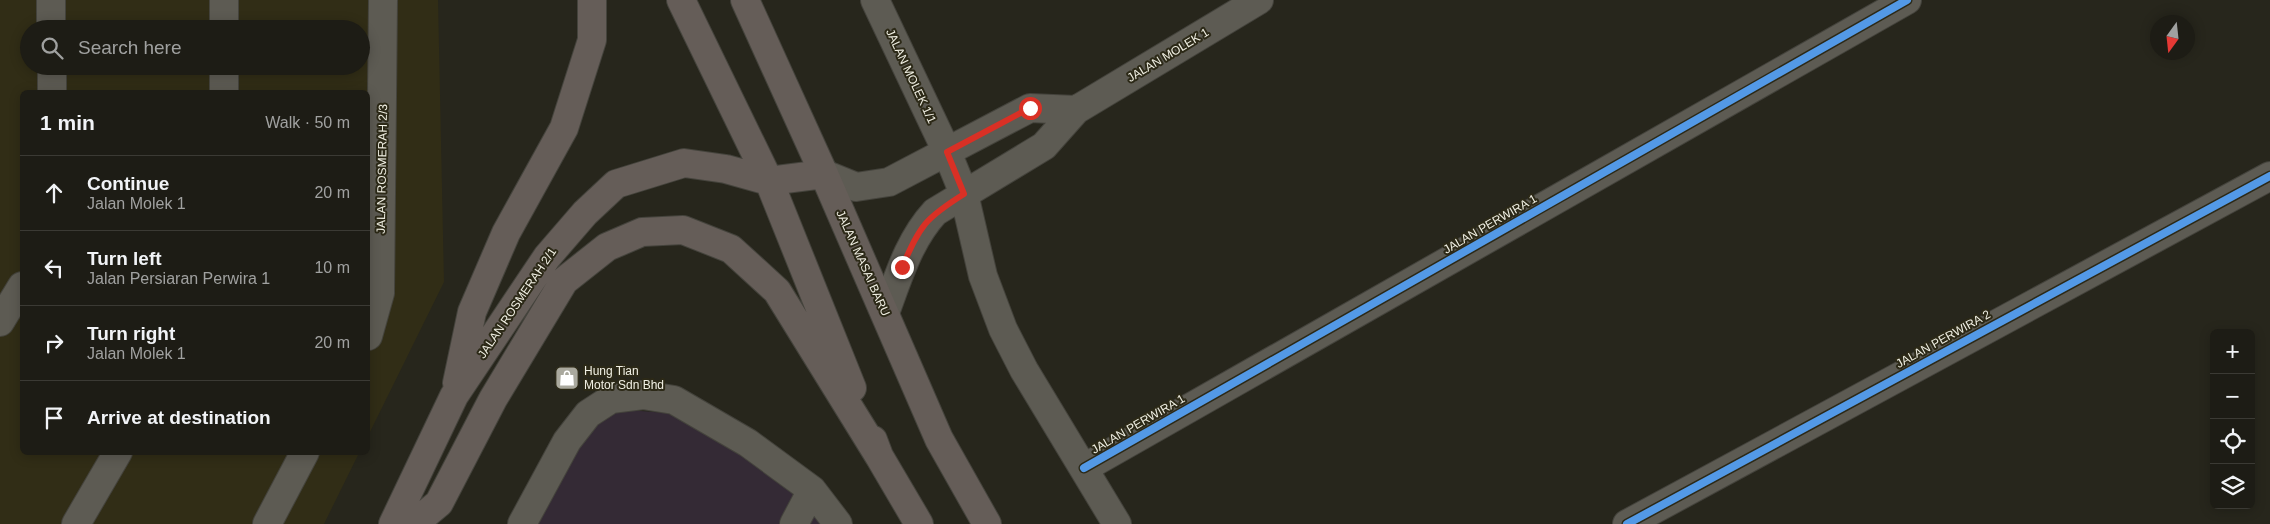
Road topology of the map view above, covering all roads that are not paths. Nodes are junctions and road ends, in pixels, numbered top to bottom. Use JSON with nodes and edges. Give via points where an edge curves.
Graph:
{"nodes":[{"id":1,"x":51,"y":0,"type":"edge"},
{"id":2,"x":224,"y":0,"type":"edge"},
{"id":3,"x":383,"y":0,"type":"edge"},
{"id":4,"x":592,"y":0,"type":"edge"},
{"id":5,"x":680,"y":0,"type":"edge"},
{"id":6,"x":745,"y":0,"type":"edge"},
{"id":7,"x":876,"y":0,"type":"edge"},
{"id":8,"x":1259,"y":0,"type":"edge"},
{"id":9,"x":1907,"y":0,"type":"edge"},
{"id":10,"x":51,"y":20,"type":"edge"},
{"id":11,"x":224,"y":20,"type":"edge"},
{"id":12,"x":52,"y":75,"type":"edge"},
{"id":13,"x":224,"y":75,"type":"edge"},
{"id":14,"x":52,"y":90,"type":"edge"},
{"id":15,"x":224,"y":90,"type":"edge"},
{"id":16,"x":1076,"y":110,"type":"junction"},
{"id":17,"x":947,"y":152,"type":"junction"},
{"id":18,"x":824,"y":174,"type":"junction"},
{"id":19,"x":2270,"y":176,"type":"edge"},
{"id":20,"x":769,"y":180,"type":"junction"},
{"id":21,"x":964,"y":194,"type":"junction"},
{"id":22,"x":20,"y":289,"type":"edge"},
{"id":23,"x":374,"y":292,"type":"edge"},
{"id":24,"x":886,"y":313,"type":"junction"},
{"id":25,"x":370,"y":321,"type":"edge"},
{"id":26,"x":0,"y":322,"type":"edge"},
{"id":27,"x":454,"y":396,"type":"junction"},
{"id":28,"x":116,"y":455,"type":"edge"},
{"id":29,"x":303,"y":455,"type":"edge"},
{"id":30,"x":879,"y":456,"type":"junction"},
{"id":31,"x":1084,"y":468,"type":"junction"},
{"id":32,"x":812,"y":490,"type":"junction"},
{"id":33,"x":76,"y":524,"type":"edge"},
{"id":34,"x":267,"y":524,"type":"edge"},
{"id":35,"x":393,"y":524,"type":"edge"},
{"id":36,"x":414,"y":524,"type":"edge"},
{"id":37,"x":522,"y":524,"type":"edge"},
{"id":38,"x":794,"y":524,"type":"edge"},
{"id":39,"x":838,"y":524,"type":"edge"},
{"id":40,"x":919,"y":524,"type":"edge"},
{"id":41,"x":987,"y":524,"type":"edge"},
{"id":42,"x":1117,"y":524,"type":"edge"},
{"id":43,"x":1627,"y":524,"type":"edge"}],
"edges":[{"from":1,"to":10,"type":"street"},
{"from":2,"to":11,"type":"street"},
{"from":3,"to":23,"type":"street","name":"JALAN ROSMERAH 2/3"},
{"from":4,"to":27,"type":"main road","via":[[592,40],[564,128],[506,233],[472,312]]},
{"from":5,"to":20,"type":"main road"},
{"from":6,"to":18,"type":"main road","name":"JALAN MASAI BARU"},
{"from":7,"to":17,"type":"street","name":"JALAN MOLEK 1/1"},
{"from":8,"to":16,"type":"street","name":"JALAN MOLEK 1"},
{"from":9,"to":31,"type":"street","name":"JALAN PERWIRA 1"},
{"from":12,"to":14,"type":"street"},
{"from":13,"to":15,"type":"street"},
{"from":16,"to":17,"type":"street","via":[[1030,108]]},
{"from":16,"to":21,"type":"street","name":"JALAN MOLEK 1","via":[[1044,146]]},
{"from":17,"to":18,"type":"street","via":[[889,182],[856,187]]},
{"from":17,"to":21,"type":"street","name":"JALAN MOLEK 1/1"},
{"from":18,"to":20,"type":"main road"},
{"from":18,"to":24,"type":"main road","name":"JALAN MASAI BARU"},
{"from":19,"to":43,"type":"street","name":"JALAN PERWIRA 2"},
{"from":20,"to":27,"type":"main road","name":"JALAN ROSMERAH 2/1","via":[[684,163],[616,184],[584,213],[547,257]]},
{"from":20,"to":30,"type":"main road"},
{"from":21,"to":24,"type":"street","name":"JALAN MOLEK 1","via":[[935,212],[922,225],[902,267]]},
{"from":21,"to":31,"type":"street","name":"JALAN MOLEK 1/1","via":[[983,276],[1003,329]]},
{"from":22,"to":26,"type":"street"},
{"from":23,"to":25,"type":"street","name":"JALAN ROSMERAH 2/3"},
{"from":24,"to":41,"type":"main road","name":"JALAN MASAI BARU","via":[[939,439]]},
{"from":27,"to":35,"type":"main road","name":"JALAN ROSMERAH 2/1"},
{"from":28,"to":33,"type":"street"},
{"from":29,"to":34,"type":"street"},
{"from":30,"to":36,"type":"main road","via":[[777,292],[731,249],[683,230],[642,232],[607,246],[564,281],[493,399],[439,503]]},
{"from":30,"to":40,"type":"main road"},
{"from":31,"to":42,"type":"street","name":"JALAN MOLEK 1/1"},
{"from":32,"to":37,"type":"street","via":[[748,443],[674,400],[643,395],[611,399],[588,414],[567,441]]},
{"from":32,"to":38,"type":"street"},
{"from":32,"to":39,"type":"street"}]}
